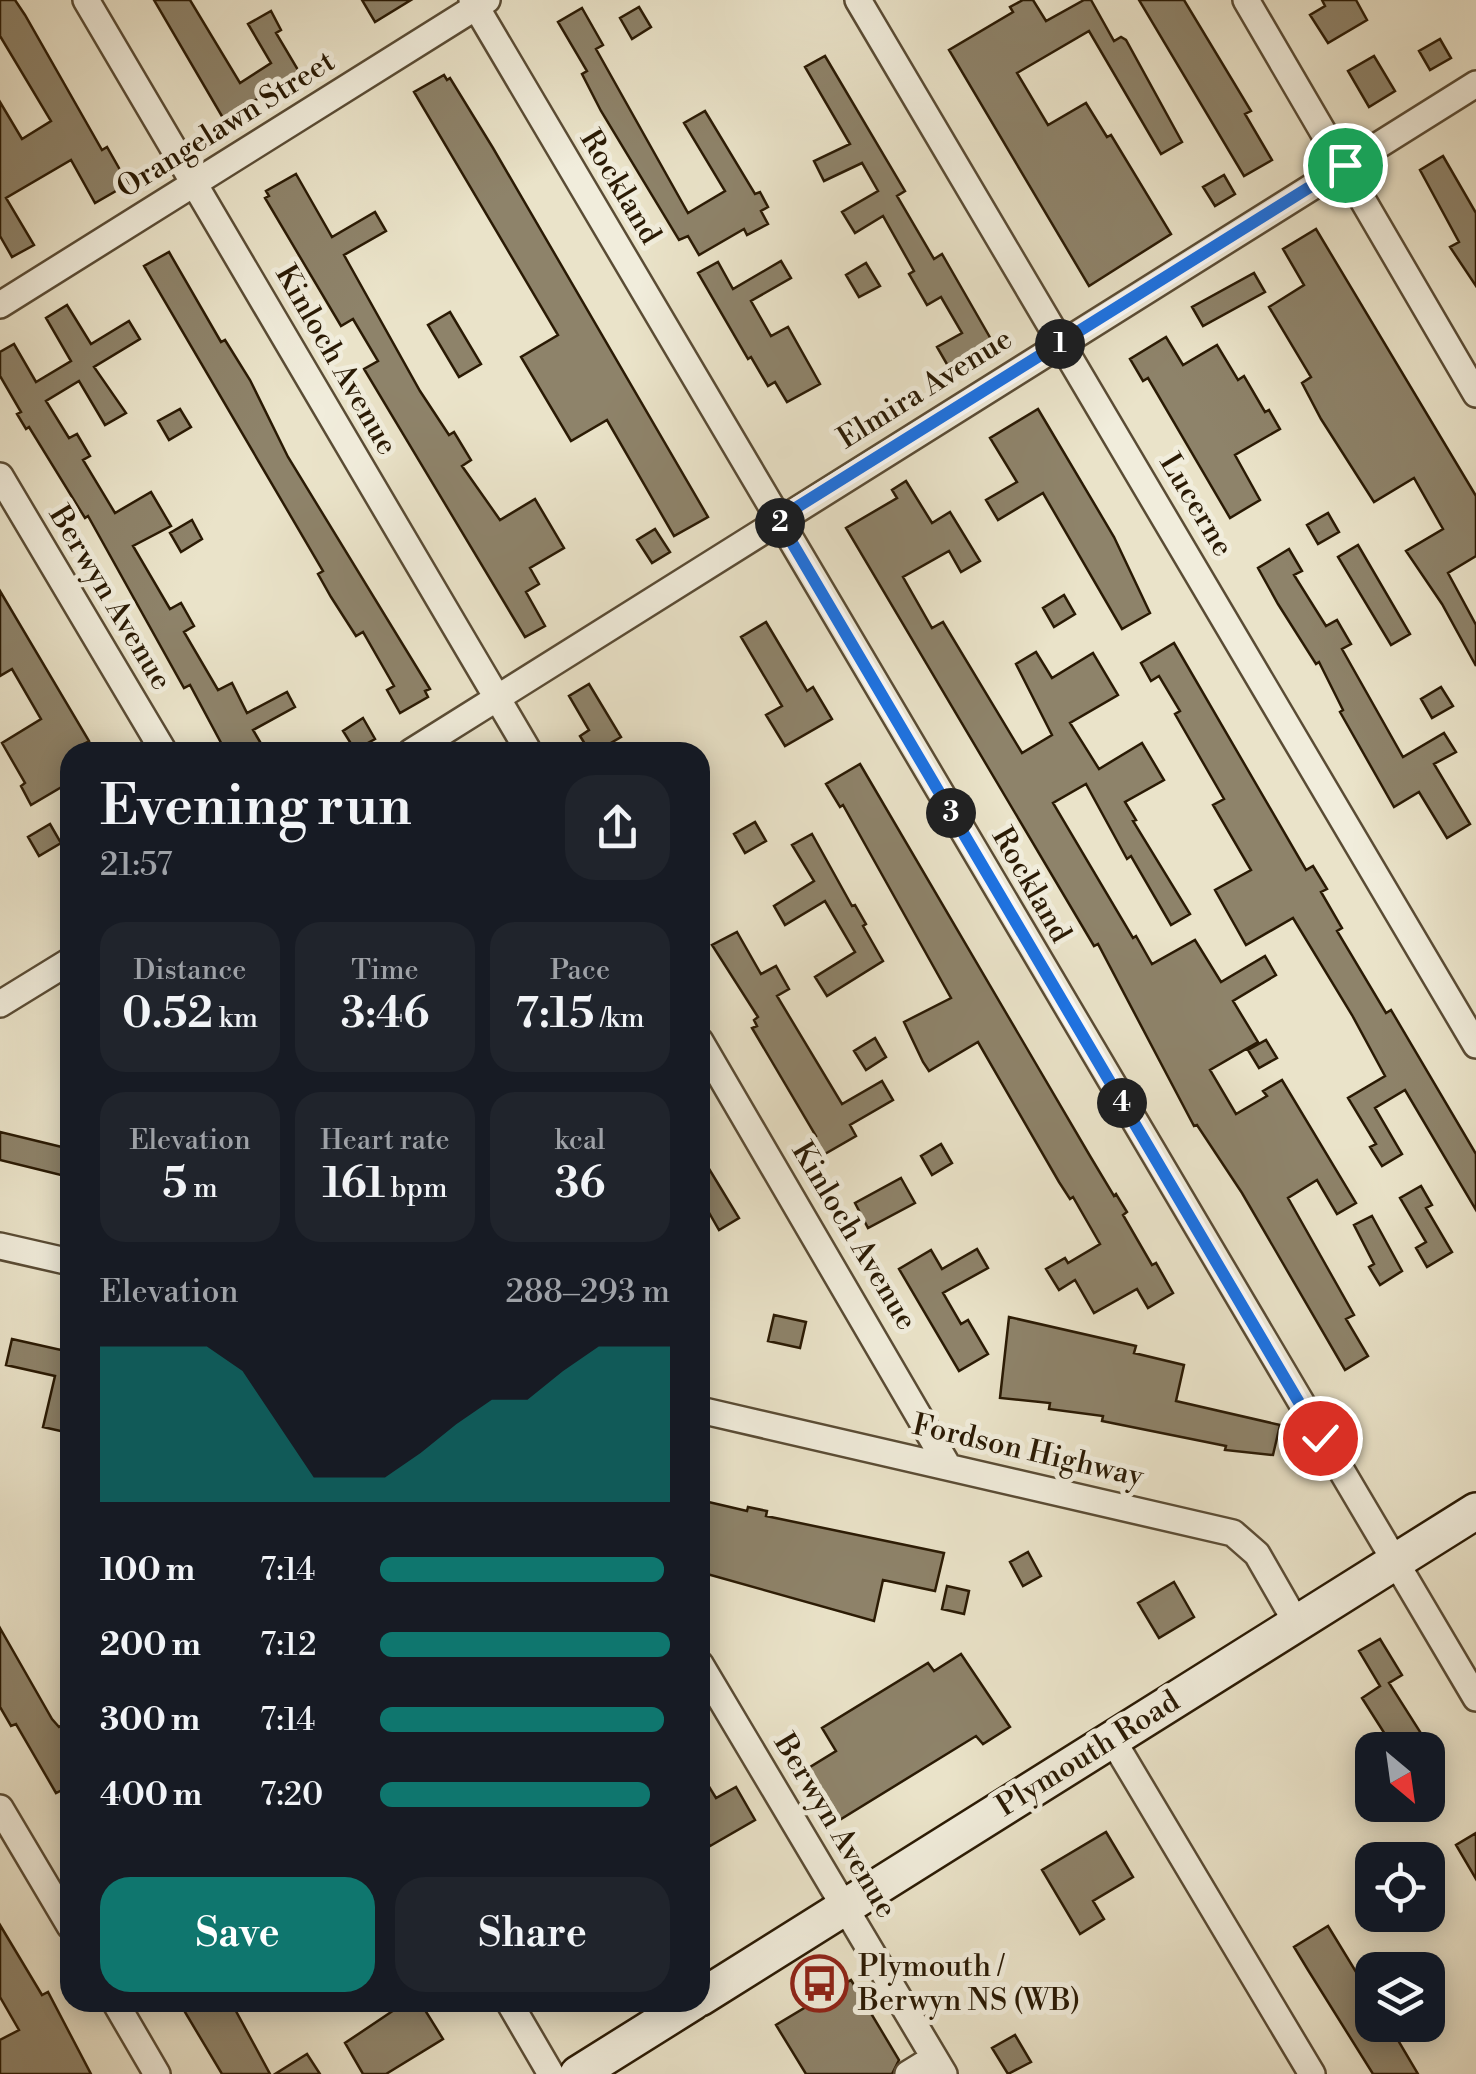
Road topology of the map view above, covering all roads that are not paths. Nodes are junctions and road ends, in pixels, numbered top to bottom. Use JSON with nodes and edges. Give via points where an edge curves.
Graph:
{"nodes":[{"id":1,"x":86,"y":0,"type":"edge"},
{"id":2,"x":858,"y":0,"type":"edge"},
{"id":3,"x":1246,"y":0,"type":"edge"},
{"id":4,"x":478,"y":2,"type":"edge"},
{"id":5,"x":1476,"y":84,"type":"edge"},
{"id":6,"x":1345,"y":165,"type":"junction"},
{"id":7,"x":194,"y":184,"type":"junction"},
{"id":8,"x":0,"y":305,"type":"edge"},
{"id":9,"x":1062,"y":343,"type":"junction"},
{"id":10,"x":1476,"y":394,"type":"edge"},
{"id":11,"x":0,"y":476,"type":"edge"},
{"id":12,"x":778,"y":519,"type":"junction"},
{"id":13,"x":498,"y":700,"type":"junction"},
{"id":14,"x":158,"y":742,"type":"edge"},
{"id":15,"x":428,"y":742,"type":"edge"},
{"id":16,"x":523,"y":742,"type":"edge"},
{"id":17,"x":60,"y":967,"type":"edge"},
{"id":18,"x":0,"y":1004,"type":"edge"},
{"id":19,"x":1476,"y":1045,"type":"edge"},
{"id":20,"x":710,"y":1058,"type":"edge"},
{"id":21,"x":0,"y":1246,"type":"edge"},
{"id":22,"x":60,"y":1260,"type":"edge"},
{"id":23,"x":710,"y":1412,"type":"edge"},
{"id":24,"x":948,"y":1466,"type":"junction"},
{"id":25,"x":1476,"y":1511,"type":"edge"},
{"id":26,"x":1395,"y":1560,"type":"junction"},
{"id":27,"x":1296,"y":1622,"type":"junction"},
{"id":28,"x":710,"y":1681,"type":"edge"},
{"id":29,"x":1476,"y":1698,"type":"edge"},
{"id":30,"x":1112,"y":1739,"type":"junction"},
{"id":31,"x":0,"y":1808,"type":"edge"},
{"id":32,"x":845,"y":1907,"type":"junction"},
{"id":33,"x":60,"y":1909,"type":"edge"},
{"id":34,"x":710,"y":1992,"type":"edge"},
{"id":35,"x":121,"y":2012,"type":"edge"},
{"id":36,"x":514,"y":2012,"type":"edge"},
{"id":37,"x":676,"y":2012,"type":"edge"},
{"id":38,"x":939,"y":2066,"type":"edge"},
{"id":39,"x":157,"y":2074,"type":"edge"},
{"id":40,"x":551,"y":2074,"type":"edge"},
{"id":41,"x":578,"y":2074,"type":"edge"},
{"id":42,"x":908,"y":2074,"type":"edge"},
{"id":43,"x":1312,"y":2074,"type":"edge"}],
"edges":[{"from":1,"to":7,"type":"street","name":"Kinloch Avenue"},
{"from":2,"to":9,"type":"street","name":"Lucerne"},
{"from":3,"to":6,"type":"street"},
{"from":4,"to":7,"type":"street","name":"Orangelawn Street"},
{"from":4,"to":12,"type":"street","name":"Rockland"},
{"from":5,"to":6,"type":"street","name":"Elmira Avenue"},
{"from":6,"to":9,"type":"street","name":"Elmira Avenue"},
{"from":6,"to":10,"type":"street"},
{"from":7,"to":8,"type":"street","name":"Orangelawn Street"},
{"from":7,"to":13,"type":"street","name":"Kinloch Avenue"},
{"from":9,"to":12,"type":"street","name":"Elmira Avenue"},
{"from":9,"to":19,"type":"street","name":"Lucerne"},
{"from":11,"to":14,"type":"street","name":"Berwyn Avenue"},
{"from":12,"to":13,"type":"street","name":"Elmira Avenue"},
{"from":12,"to":26,"type":"street","name":"Rockland"},
{"from":13,"to":15,"type":"street","name":"Elmira Avenue"},
{"from":13,"to":16,"type":"street","name":"Kinloch Avenue"},
{"from":17,"to":18,"type":"street"},
{"from":20,"to":24,"type":"street","name":"Kinloch Avenue"},
{"from":21,"to":22,"type":"street"},
{"from":23,"to":24,"type":"street","name":"Fordson Highway"},
{"from":24,"to":27,"type":"street","name":"Fordson Highway","via":[[1233,1533],[1257,1554]]},
{"from":25,"to":26,"type":"main road","name":"Plymouth Road"},
{"from":26,"to":27,"type":"main road","name":"Plymouth Road"},
{"from":26,"to":29,"type":"street","name":"Rockland"},
{"from":27,"to":30,"type":"main road","name":"Plymouth Road"},
{"from":28,"to":32,"type":"street","name":"Berwyn Avenue"},
{"from":30,"to":32,"type":"main road","name":"Plymouth Road"},
{"from":30,"to":43,"type":"street"},
{"from":31,"to":33,"type":"street"},
{"from":32,"to":34,"type":"main road","name":"Plymouth Road"},
{"from":32,"to":38,"type":"street","name":"Berwyn Avenue"},
{"from":35,"to":39,"type":"street"},
{"from":36,"to":40,"type":"street"},
{"from":37,"to":41,"type":"main road"},
{"from":38,"to":42,"type":"street"}]}
